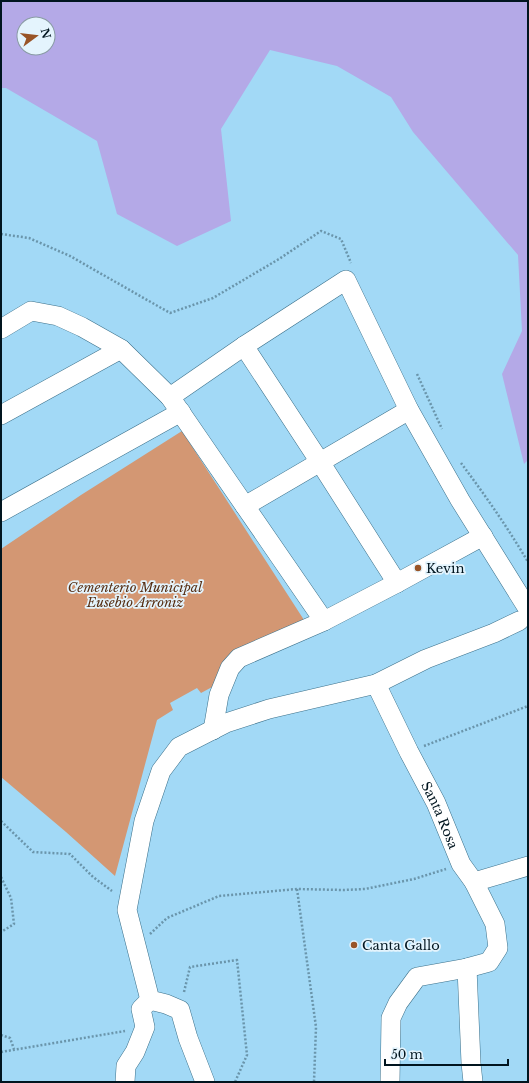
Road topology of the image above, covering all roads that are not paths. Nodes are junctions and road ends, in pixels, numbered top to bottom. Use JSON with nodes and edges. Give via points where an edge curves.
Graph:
{"nodes":[{"id":1,"x":1,"y":329,"type":"edge"},
{"id":2,"x":244,"y":346,"type":"junction"},
{"id":3,"x":121,"y":349,"type":"junction"},
{"id":4,"x":170,"y":397,"type":"junction"},
{"id":5,"x":409,"y":410,"type":"junction"},
{"id":6,"x":182,"y":412,"type":"junction"},
{"id":7,"x":1,"y":415,"type":"edge"},
{"id":8,"x":320,"y":462,"type":"junction"},
{"id":9,"x":245,"y":506,"type":"junction"},
{"id":10,"x":1,"y":512,"type":"edge"},
{"id":11,"x":483,"y":536,"type":"junction"},
{"id":12,"x":397,"y":583,"type":"junction"},
{"id":13,"x":524,"y":615,"type":"edge"},
{"id":14,"x":324,"y":621,"type":"junction"},
{"id":15,"x":376,"y":684,"type":"junction"},
{"id":16,"x":212,"y":730,"type":"junction"},
{"id":17,"x":528,"y":866,"type":"edge"},
{"id":18,"x":474,"y":882,"type":"junction"},
{"id":19,"x":467,"y":968,"type":"junction"},
{"id":20,"x":150,"y":1000,"type":"junction"},
{"id":21,"x":125,"y":1082,"type":"edge"},
{"id":22,"x":205,"y":1082,"type":"edge"},
{"id":23,"x":390,"y":1082,"type":"edge"},
{"id":24,"x":473,"y":1082,"type":"edge"}],
"edges":[{"from":1,"to":3,"type":"street","via":[[31,311],[58,316]]},
{"from":2,"to":4,"type":"street"},
{"from":2,"to":5,"type":"street","via":[[346,280]]},
{"from":2,"to":8,"type":"street"},
{"from":3,"to":4,"type":"street"},
{"from":3,"to":7,"type":"street"},
{"from":4,"to":6,"type":"street"},
{"from":5,"to":8,"type":"street"},
{"from":5,"to":11,"type":"street"},
{"from":6,"to":9,"type":"street"},
{"from":6,"to":10,"type":"street"},
{"from":8,"to":9,"type":"street"},
{"from":8,"to":12,"type":"street"},
{"from":9,"to":14,"type":"street"},
{"from":11,"to":12,"type":"street"},
{"from":11,"to":13,"type":"street"},
{"from":12,"to":14,"type":"street"},
{"from":13,"to":15,"type":"street","via":[[494,633],[426,659]]},
{"from":14,"to":16,"type":"street","via":[[238,658],[230,668],[219,695]]},
{"from":15,"to":16,"type":"street","via":[[269,709]]},
{"from":15,"to":18,"type":"street","name":"Santa Rosa","via":[[436,803],[462,864]]},
{"from":16,"to":20,"type":"street","via":[[180,748],[161,771],[144,821],[127,910]]},
{"from":17,"to":18,"type":"street"},
{"from":18,"to":19,"type":"street","name":"Santa Rosa","via":[[495,924],[498,948],[489,962]]},
{"from":19,"to":23,"type":"street","via":[[417,978],[398,1003],[391,1018]]},
{"from":19,"to":24,"type":"street"},
{"from":20,"to":21,"type":"street","via":[[140,1009],[145,1027],[126,1066]]},
{"from":20,"to":22,"type":"street","via":[[180,1010]]}]}
